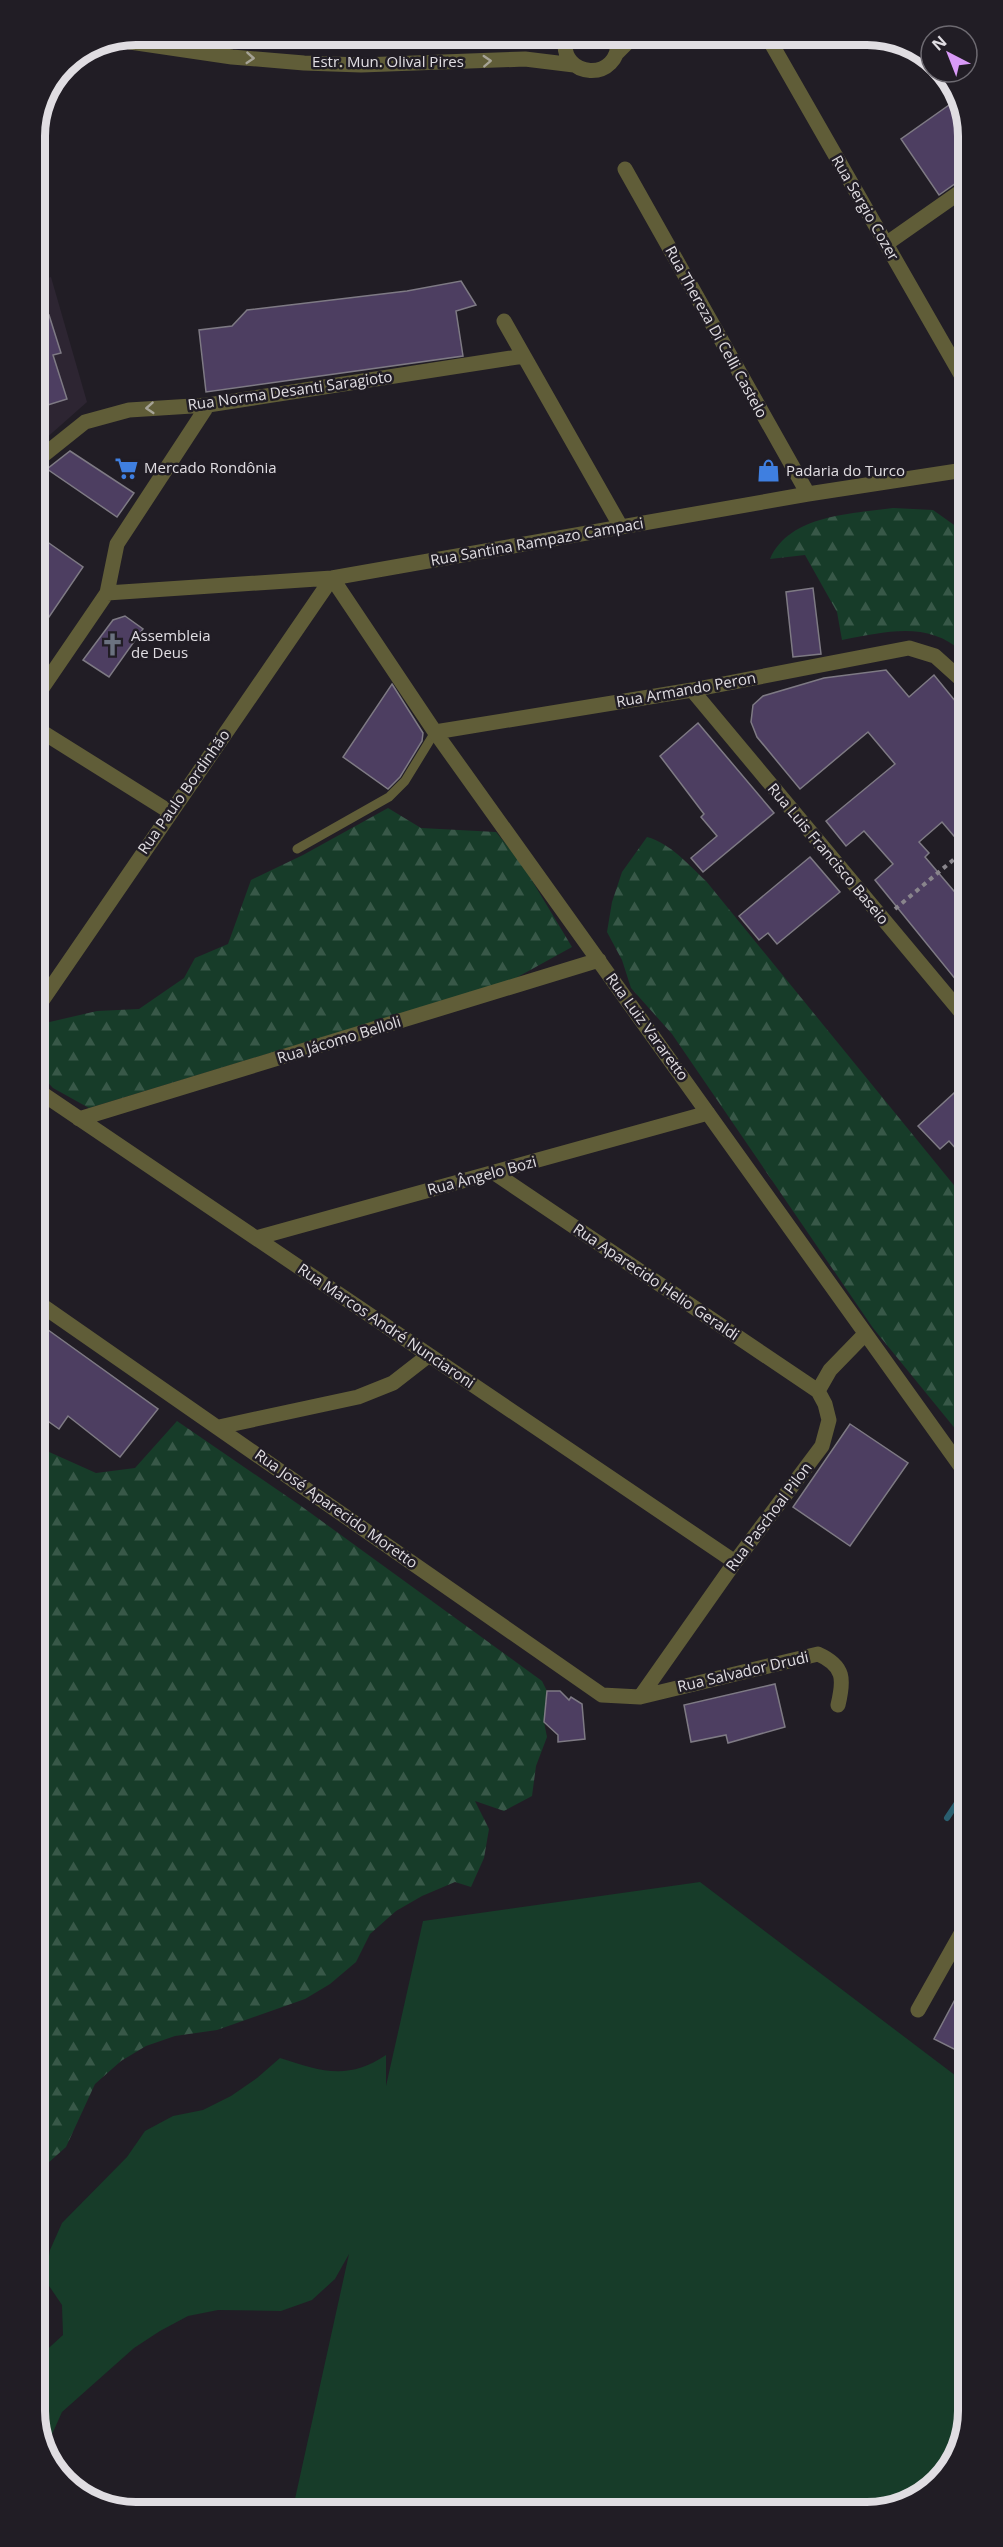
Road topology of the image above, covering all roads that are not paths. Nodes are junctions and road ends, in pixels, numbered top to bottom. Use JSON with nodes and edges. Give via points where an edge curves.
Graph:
{"nodes":[{"id":1,"x":150,"y":45,"type":"edge"},
{"id":2,"x":566,"y":45,"type":"edge"},
{"id":3,"x":618,"y":45,"type":"edge"},
{"id":4,"x":625,"y":45,"type":"edge"},
{"id":5,"x":772,"y":45,"type":"edge"},
{"id":6,"x":617,"y":53,"type":"junction"},
{"id":7,"x":574,"y":65,"type":"junction"},
{"id":8,"x":625,"y":169,"type":"dead end"},
{"id":9,"x":958,"y":194,"type":"edge"},
{"id":10,"x":886,"y":244,"type":"junction"},
{"id":11,"x":504,"y":321,"type":"dead end"},
{"id":12,"x":524,"y":356,"type":"junction"},
{"id":13,"x":958,"y":370,"type":"edge"},
{"id":14,"x":208,"y":405,"type":"junction"},
{"id":15,"x":45,"y":454,"type":"edge"},
{"id":16,"x":958,"y":471,"type":"edge"},
{"id":17,"x":808,"y":494,"type":"junction"},
{"id":18,"x":621,"y":527,"type":"junction"},
{"id":19,"x":332,"y":578,"type":"junction"},
{"id":20,"x":107,"y":593,"type":"junction"},
{"id":21,"x":958,"y":677,"type":"edge"},
{"id":22,"x":45,"y":683,"type":"edge"},
{"id":23,"x":692,"y":690,"type":"junction"},
{"id":24,"x":435,"y":732,"type":"junction"},
{"id":25,"x":45,"y":734,"type":"edge"},
{"id":26,"x":170,"y":812,"type":"junction"},
{"id":27,"x":297,"y":849,"type":"dead end"},
{"id":28,"x":598,"y":960,"type":"junction"},
{"id":29,"x":45,"y":996,"type":"edge"},
{"id":30,"x":958,"y":1009,"type":"edge"},
{"id":31,"x":45,"y":1095,"type":"edge"},
{"id":32,"x":708,"y":1113,"type":"junction"},
{"id":33,"x":80,"y":1119,"type":"junction"},
{"id":34,"x":493,"y":1172,"type":"junction"},
{"id":35,"x":256,"y":1238,"type":"junction"},
{"id":36,"x":45,"y":1307,"type":"edge"},
{"id":37,"x":865,"y":1334,"type":"junction"},
{"id":38,"x":429,"y":1355,"type":"junction"},
{"id":39,"x":818,"y":1391,"type":"junction"},
{"id":40,"x":219,"y":1427,"type":"junction"},
{"id":41,"x":958,"y":1463,"type":"edge"},
{"id":42,"x":735,"y":1562,"type":"junction"},
{"id":43,"x":640,"y":1696,"type":"junction"},
{"id":44,"x":838,"y":1705,"type":"dead end"},
{"id":45,"x":958,"y":1939,"type":"edge"},
{"id":46,"x":918,"y":2010,"type":"dead end"}],
"edges":[{"from":1,"to":7,"type":"street","name":"Estr. Mun. Olival Pires","one_way":true,"via":[[232,57],[361,66],[525,58]]},
{"from":2,"to":7,"type":"street"},
{"from":3,"to":6,"type":"street"},
{"from":4,"to":6,"type":"street","name":"Estr. Mun. Olival Pires"},
{"from":5,"to":10,"type":"street","name":"Rua Sergio Cozer"},
{"from":6,"to":7,"type":"street","name":"Estr. Mun. Olival Pires","via":[[606,67],[598,70]]},
{"from":8,"to":17,"type":"street","name":"Rua Thereza Di Celli Castelo"},
{"from":9,"to":10,"type":"street"},
{"from":10,"to":13,"type":"street","name":"Rua Sergio Cozer"},
{"from":11,"to":12,"type":"street"},
{"from":12,"to":14,"type":"street","name":"Rua Norma Desanti Saragioto"},
{"from":12,"to":18,"type":"street"},
{"from":14,"to":15,"type":"street","name":"Rua Norma Desanti Saragioto","one_way":true,"via":[[129,410],[85,422]]},
{"from":14,"to":20,"type":"street","via":[[117,544]]},
{"from":16,"to":17,"type":"street","name":"Rua Santina Rampazo Campaci"},
{"from":17,"to":18,"type":"street","name":"Rua Santina Rampazo Campaci"},
{"from":18,"to":19,"type":"street","name":"Rua Santina Rampazo Campaci"},
{"from":19,"to":20,"type":"street","name":"Rua Santina Rampazo Campaci"},
{"from":19,"to":24,"type":"street","name":"Rua Luiz Vararetto"},
{"from":19,"to":26,"type":"street","name":"Rua Paulo Bordinhão"},
{"from":20,"to":22,"type":"street"},
{"from":21,"to":23,"type":"street","name":"Rua Armando Peron","via":[[934,656],[909,648]]},
{"from":23,"to":24,"type":"street","name":"Rua Armando Peron"},
{"from":23,"to":30,"type":"street","name":"Rua Luis Francisco Baseio"},
{"from":24,"to":27,"type":"lane","via":[[405,781],[389,797]]},
{"from":24,"to":28,"type":"street","name":"Rua Luiz Vararetto"},
{"from":25,"to":26,"type":"street"},
{"from":26,"to":29,"type":"street","name":"Rua Paulo Bordinhão"},
{"from":28,"to":32,"type":"street","name":"Rua Luiz Vararetto"},
{"from":28,"to":33,"type":"street","name":"Rua Jácomo Belloli"},
{"from":31,"to":33,"type":"street","name":"Rua Marcos André Nunciaroni"},
{"from":32,"to":34,"type":"street","name":"Rua Ângelo Bozi"},
{"from":32,"to":37,"type":"street","name":"Rua Luiz Vararetto"},
{"from":33,"to":35,"type":"street","name":"Rua Marcos André Nunciaroni"},
{"from":34,"to":35,"type":"street","name":"Rua Ângelo Bozi"},
{"from":34,"to":39,"type":"street","name":"Rua Aparecido Helio Geraldi"},
{"from":35,"to":38,"type":"street","name":"Rua Marcos André Nunciaroni"},
{"from":36,"to":40,"type":"street","name":"Rua José Aparecido Moretto"},
{"from":37,"to":39,"type":"street","via":[[830,1370]]},
{"from":37,"to":41,"type":"street","name":"Rua Luiz Vararetto"},
{"from":38,"to":40,"type":"street","via":[[393,1383],[358,1398]]},
{"from":38,"to":42,"type":"street","name":"Rua Marcos André Nunciaroni"},
{"from":39,"to":42,"type":"street","name":"Rua Paschoal Pilon","via":[[829,1420],[822,1446]]},
{"from":40,"to":43,"type":"street","name":"Rua José Aparecido Moretto","via":[[602,1695]]},
{"from":42,"to":43,"type":"street","name":"Rua Paschoal Pilon"},
{"from":43,"to":44,"type":"street","name":"Rua Salvador Drudi","via":[[818,1654],[832,1660],[840,1671]]},
{"from":45,"to":46,"type":"street"}]}
